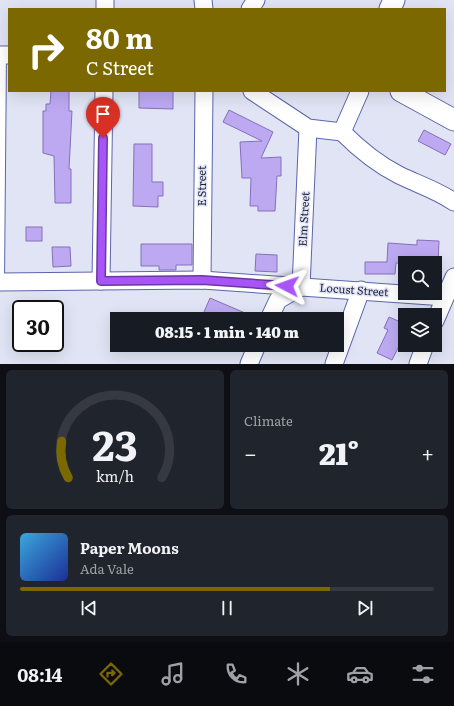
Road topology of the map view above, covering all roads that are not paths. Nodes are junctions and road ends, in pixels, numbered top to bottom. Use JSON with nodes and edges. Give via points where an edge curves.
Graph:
{"nodes":[{"id":1,"x":4,"y":55,"type":"edge"},
{"id":2,"x":104,"y":92,"type":"edge"},
{"id":3,"x":204,"y":92,"type":"edge"},
{"id":4,"x":254,"y":92,"type":"edge"},
{"id":5,"x":360,"y":92,"type":"edge"},
{"id":6,"x":403,"y":92,"type":"edge"},
{"id":7,"x":454,"y":120,"type":"edge"},
{"id":8,"x":308,"y":128,"type":"junction"},
{"id":9,"x":342,"y":132,"type":"junction"},
{"id":10,"x":454,"y":202,"type":"edge"},
{"id":11,"x":454,"y":277,"type":"edge"},
{"id":12,"x":202,"y":280,"type":"junction"},
{"id":13,"x":101,"y":281,"type":"junction"},
{"id":14,"x":0,"y":282,"type":"edge"},
{"id":15,"x":301,"y":287,"type":"junction"},
{"id":16,"x":361,"y":290,"type":"junction"},
{"id":17,"x":445,"y":297,"type":"junction"},
{"id":18,"x":440,"y":308,"type":"edge"},
{"id":19,"x":272,"y":312,"type":"edge"},
{"id":20,"x":255,"y":352,"type":"edge"},
{"id":21,"x":422,"y":352,"type":"edge"},
{"id":22,"x":249,"y":364,"type":"edge"},
{"id":23,"x":334,"y":364,"type":"edge"},
{"id":24,"x":418,"y":364,"type":"edge"}],
"edges":[{"from":1,"to":14,"type":"lane"},
{"from":2,"to":13,"type":"street"},
{"from":3,"to":12,"type":"street","name":"E Street"},
{"from":4,"to":8,"type":"street"},
{"from":5,"to":9,"type":"street"},
{"from":6,"to":7,"type":"street"},
{"from":8,"to":9,"type":"street"},
{"from":8,"to":15,"type":"street","name":"Elm Street"},
{"from":9,"to":10,"type":"street","via":[[371,158]]},
{"from":11,"to":17,"type":"street"},
{"from":12,"to":13,"type":"street","name":"Locust Street"},
{"from":12,"to":15,"type":"street","name":"Locust Street"},
{"from":13,"to":14,"type":"street","name":"Locust Street"},
{"from":15,"to":16,"type":"street","name":"Locust Street"},
{"from":15,"to":19,"type":"street","via":[[278,300]]},
{"from":16,"to":17,"type":"street","name":"Locust Street"},
{"from":16,"to":23,"type":"street"},
{"from":17,"to":18,"type":"street"},
{"from":20,"to":22,"type":"street"},
{"from":21,"to":24,"type":"street"}]}
